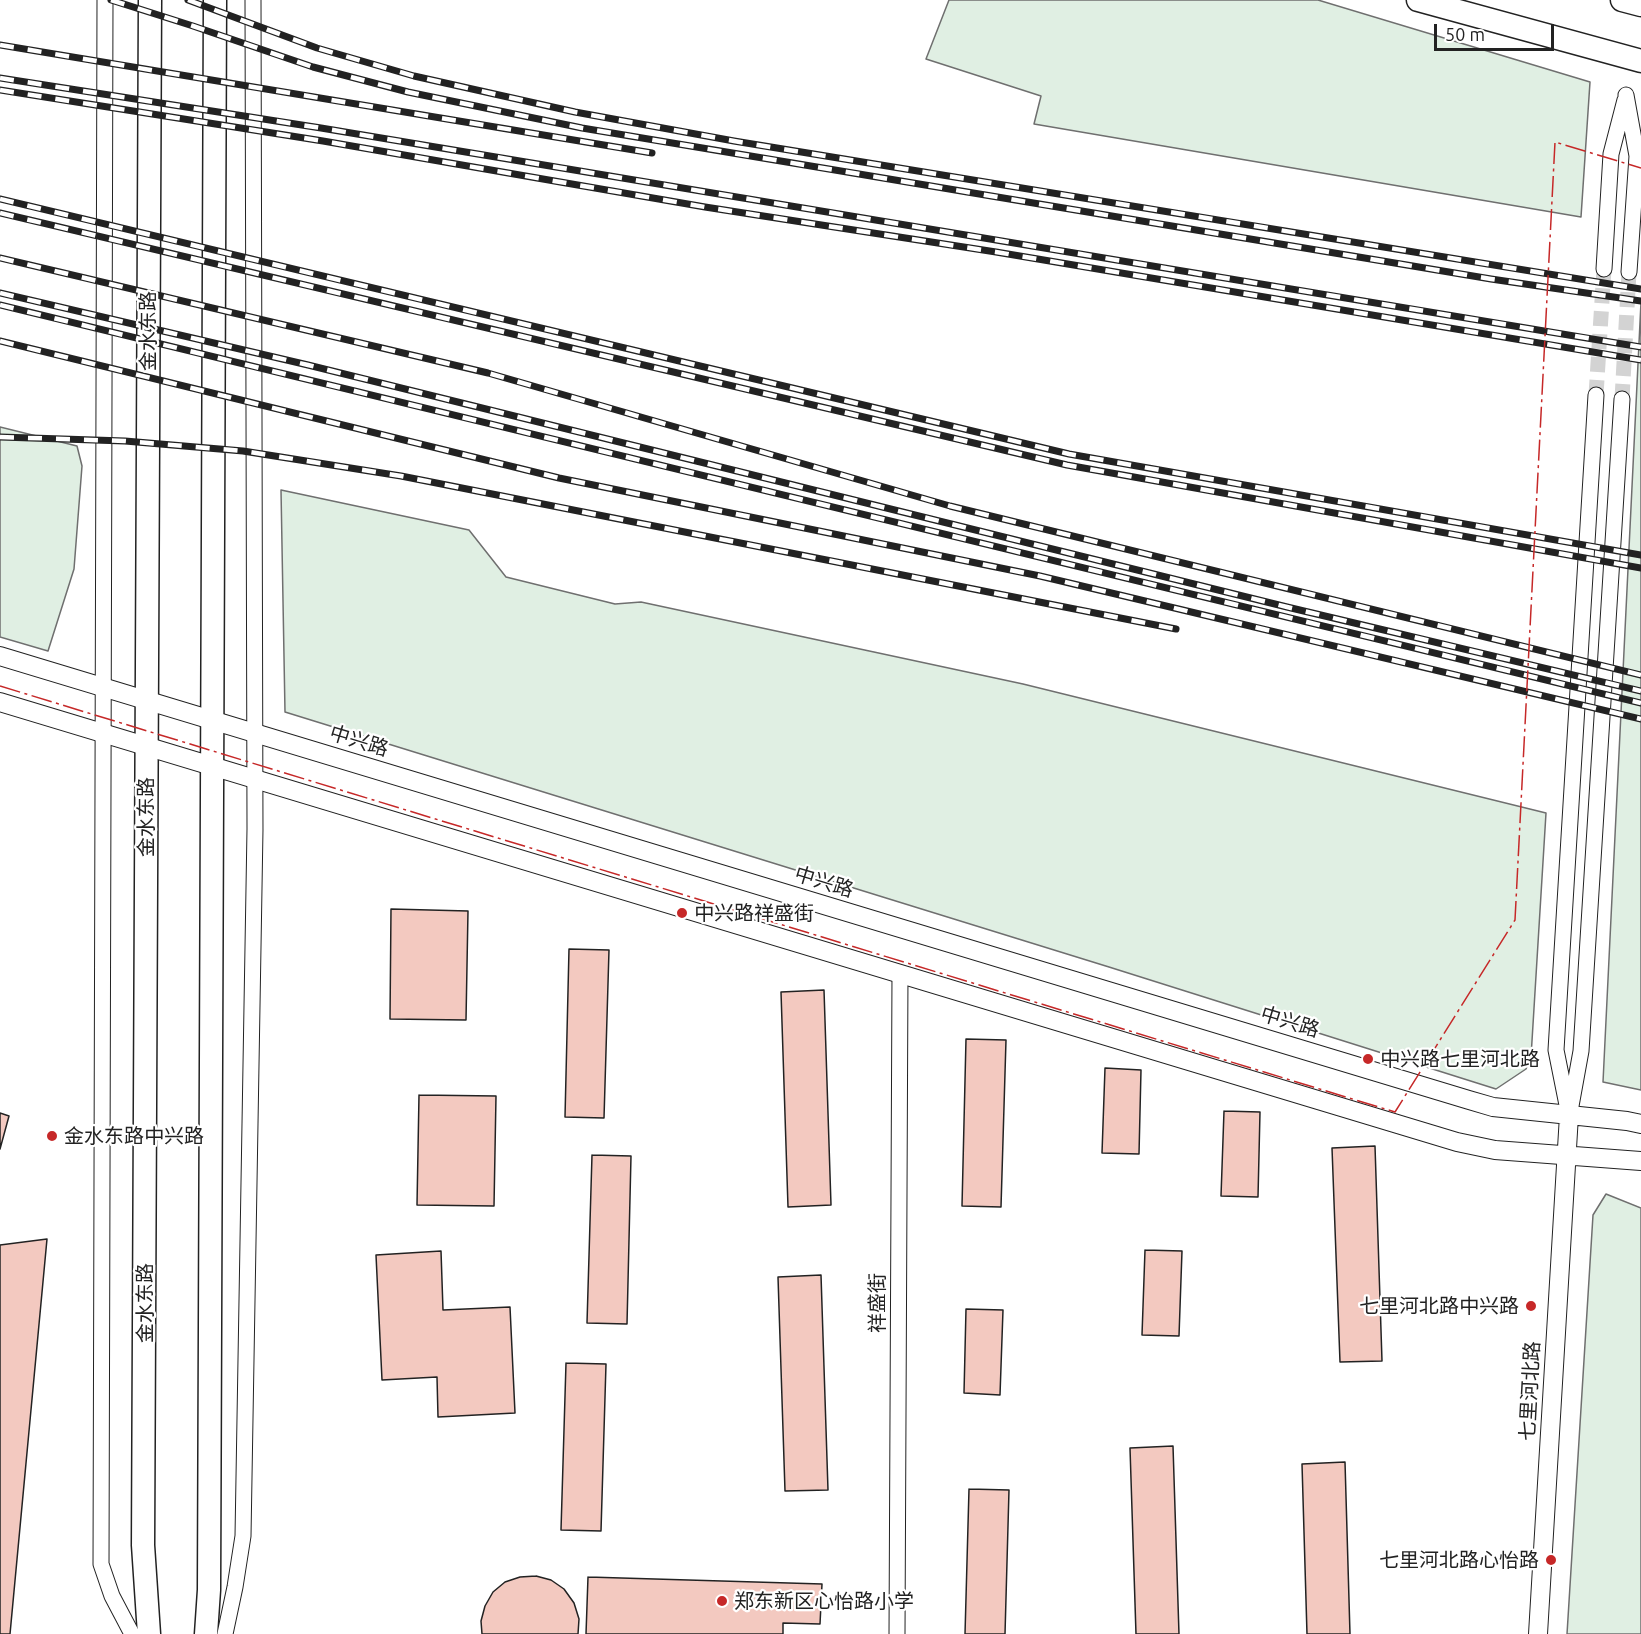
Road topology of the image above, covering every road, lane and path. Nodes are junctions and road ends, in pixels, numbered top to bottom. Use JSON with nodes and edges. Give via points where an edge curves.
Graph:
{"nodes":[{"id":1,"x":105,"y":0,"type":"edge"},
{"id":2,"x":150,"y":0,"type":"edge"},
{"id":3,"x":215,"y":0,"type":"edge"},
{"id":4,"x":253,"y":0,"type":"edge"},
{"id":5,"x":1418,"y":0,"type":"edge"},
{"id":6,"x":1622,"y":0,"type":"edge"},
{"id":7,"x":1641,"y":5,"type":"edge"},
{"id":8,"x":1641,"y":61,"type":"edge"},
{"id":9,"x":1604,"y":269,"type":"tunnel mouth"},
{"id":10,"x":1629,"y":272,"type":"tunnel mouth"},
{"id":11,"x":1596,"y":395,"type":"tunnel mouth"},
{"id":12,"x":1622,"y":399,"type":"tunnel mouth"},
{"id":13,"x":0,"y":656,"type":"edge"},
{"id":14,"x":103,"y":687,"type":"junction"},
{"id":15,"x":147,"y":701,"type":"junction"},
{"id":16,"x":0,"y":702,"type":"edge"},
{"id":17,"x":211,"y":720,"type":"junction"},
{"id":18,"x":103,"y":733,"type":"junction"},
{"id":19,"x":254,"y":733,"type":"junction"},
{"id":20,"x":147,"y":746,"type":"junction"},
{"id":21,"x":211,"y":765,"type":"junction"},
{"id":22,"x":255,"y":778,"type":"junction"},
{"id":23,"x":900,"y":973,"type":"junction"},
{"id":24,"x":1569,"y":1115,"type":"junction"},
{"id":25,"x":1634,"y":1123,"type":"edge"},
{"id":26,"x":1567,"y":1155,"type":"junction"},
{"id":27,"x":1637,"y":1160,"type":"edge"},
{"id":28,"x":132,"y":1634,"type":"edge"},
{"id":29,"x":149,"y":1634,"type":"edge"},
{"id":30,"x":206,"y":1634,"type":"edge"},
{"id":31,"x":225,"y":1634,"type":"edge"},
{"id":32,"x":897,"y":1634,"type":"edge"},
{"id":33,"x":1538,"y":1634,"type":"edge"}],
"edges":[{"from":1,"to":14,"type":"street"},
{"from":2,"to":15,"type":"main road","name":"金水东路"},
{"from":3,"to":17,"type":"main road"},
{"from":4,"to":19,"type":"street"},
{"from":5,"to":8,"type":"main road"},
{"from":6,"to":7,"type":"main road"},
{"from":9,"to":10,"type":"street","via":[[1611,154],[1626,95],[1636,156]]},
{"from":11,"to":24,"type":"street","via":[[1556,1050]]},
{"from":12,"to":24,"type":"street","via":[[1581,1052]]},
{"from":13,"to":14,"type":"street","name":"中兴路"},
{"from":14,"to":15,"type":"street","name":"中兴路"},
{"from":14,"to":18,"type":"street"},
{"from":15,"to":17,"type":"street","name":"中兴路"},
{"from":15,"to":20,"type":"main road","name":"金水东路"},
{"from":16,"to":18,"type":"street"},
{"from":17,"to":19,"type":"street","name":"中兴路"},
{"from":17,"to":21,"type":"main road"},
{"from":18,"to":20,"type":"street"},
{"from":18,"to":28,"type":"street","via":[[101,1564]]},
{"from":19,"to":22,"type":"street"},
{"from":19,"to":24,"type":"street","name":"中兴路","via":[[1493,1107]]},
{"from":20,"to":21,"type":"street"},
{"from":20,"to":29,"type":"main road","name":"金水东路","via":[[143,1545]]},
{"from":21,"to":22,"type":"street"},
{"from":21,"to":30,"type":"main road"},
{"from":22,"to":23,"type":"street"},
{"from":22,"to":31,"type":"street","via":[[243,1536]]},
{"from":23,"to":26,"type":"street","via":[[1457,1142],[1495,1150]]},
{"from":23,"to":32,"type":"street","name":"祥盛街"},
{"from":24,"to":25,"type":"street","name":"中兴路"},
{"from":24,"to":26,"type":"street","name":"七里河北路"},
{"from":26,"to":27,"type":"street"},
{"from":26,"to":33,"type":"street","name":"七里河北路"}]}
